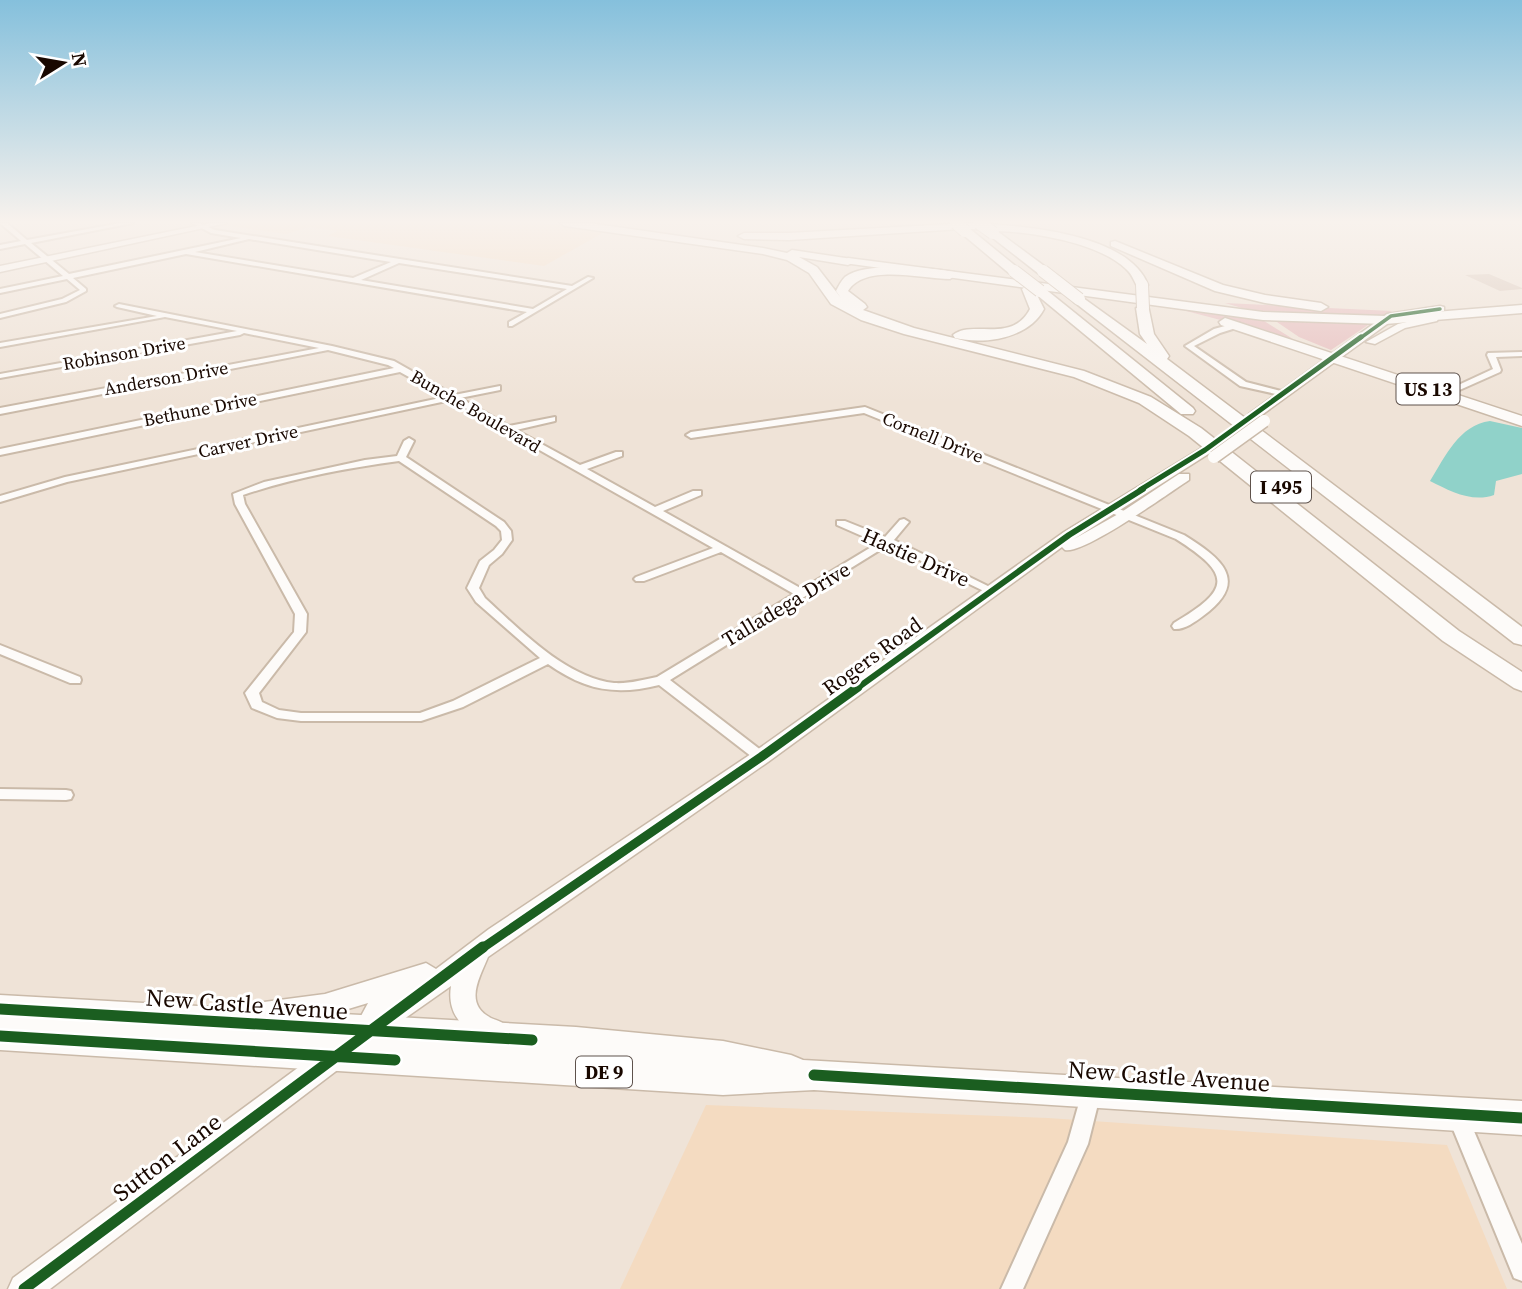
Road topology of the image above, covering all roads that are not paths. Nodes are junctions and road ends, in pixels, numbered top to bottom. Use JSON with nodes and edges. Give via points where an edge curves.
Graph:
{"nodes":[{"id":1,"x":37,"y":283,"type":"edge"},
{"id":2,"x":79,"y":283,"type":"edge"},
{"id":3,"x":367,"y":283,"type":"edge"},
{"id":4,"x":544,"y":283,"type":"edge"},
{"id":5,"x":582,"y":283,"type":"edge"},
{"id":6,"x":823,"y":283,"type":"edge"},
{"id":7,"x":831,"y":283,"type":"edge"},
{"id":8,"x":846,"y":283,"type":"edge"},
{"id":9,"x":1011,"y":283,"type":"edge"},
{"id":10,"x":1027,"y":283,"type":"edge"},
{"id":11,"x":1059,"y":283,"type":"edge"},
{"id":12,"x":1101,"y":283,"type":"edge"},
{"id":13,"x":1143,"y":283,"type":"edge"},
{"id":14,"x":1208,"y":283,"type":"edge"},
{"id":15,"x":574,"y":288,"type":"junction"},
{"id":16,"x":1146,"y":289,"type":"junction"},
{"id":17,"x":1034,"y":290,"type":"junction"},
{"id":18,"x":0,"y":291,"type":"edge"},
{"id":19,"x":1114,"y":297,"type":"junction"},
{"id":20,"x":1522,"y":304,"type":"edge"},
{"id":21,"x":119,"y":306,"type":"dead end"},
{"id":22,"x":1321,"y":307,"type":"junction"},
{"id":23,"x":1522,"y":309,"type":"edge"},
{"id":24,"x":534,"y":311,"type":"junction"},
{"id":25,"x":854,"y":312,"type":"junction"},
{"id":26,"x":1443,"y":312,"type":"junction"},
{"id":27,"x":0,"y":316,"type":"edge"},
{"id":28,"x":172,"y":316,"type":"junction"},
{"id":29,"x":1263,"y":316,"type":"junction"},
{"id":30,"x":1385,"y":320,"type":"junction"},
{"id":31,"x":512,"y":324,"type":"dead end"},
{"id":32,"x":1236,"y":325,"type":"junction"},
{"id":33,"x":247,"y":331,"type":"junction"},
{"id":34,"x":0,"y":345,"type":"edge"},
{"id":35,"x":332,"y":348,"type":"junction"},
{"id":36,"x":1522,"y":354,"type":"edge"},
{"id":37,"x":1340,"y":359,"type":"junction"},
{"id":38,"x":401,"y":369,"type":"junction"},
{"id":39,"x":0,"y":376,"type":"edge"},
{"id":40,"x":497,"y":388,"type":"dead end"},
{"id":41,"x":1282,"y":394,"type":"junction"},
{"id":42,"x":1443,"y":394,"type":"junction"},
{"id":43,"x":451,"y":398,"type":"junction"},
{"id":44,"x":1214,"y":401,"type":"junction"},
{"id":45,"x":0,"y":411,"type":"edge"},
{"id":46,"x":1259,"y":417,"type":"junction"},
{"id":47,"x":552,"y":419,"type":"dead end"},
{"id":48,"x":1522,"y":421,"type":"edge"},
{"id":49,"x":507,"y":429,"type":"junction"},
{"id":50,"x":691,"y":435,"type":"dead end"},
{"id":51,"x":409,"y":441,"type":"dead end"},
{"id":52,"x":0,"y":452,"type":"edge"},
{"id":53,"x":620,"y":454,"type":"dead end"},
{"id":54,"x":1210,"y":454,"type":"junction"},
{"id":55,"x":401,"y":458,"type":"junction"},
{"id":56,"x":578,"y":469,"type":"junction"},
{"id":57,"x":697,"y":493,"type":"dead end"},
{"id":58,"x":0,"y":499,"type":"edge"},
{"id":59,"x":1110,"y":510,"type":"junction"},
{"id":60,"x":654,"y":512,"type":"junction"},
{"id":61,"x":1125,"y":516,"type":"junction"},
{"id":62,"x":904,"y":522,"type":"dead end"},
{"id":63,"x":841,"y":523,"type":"dead end"},
{"id":64,"x":888,"y":541,"type":"junction"},
{"id":65,"x":720,"y":549,"type":"junction"},
{"id":66,"x":1017,"y":574,"type":"junction"},
{"id":67,"x":639,"y":579,"type":"dead end"},
{"id":68,"x":992,"y":591,"type":"junction"},
{"id":69,"x":803,"y":594,"type":"junction"},
{"id":70,"x":1178,"y":626,"type":"dead end"},
{"id":71,"x":1522,"y":638,"type":"edge"},
{"id":72,"x":0,"y":649,"type":"edge"},
{"id":73,"x":549,"y":658,"type":"junction"},
{"id":74,"x":75,"y":680,"type":"dead end"},
{"id":75,"x":661,"y":680,"type":"junction"},
{"id":76,"x":1522,"y":683,"type":"edge"},
{"id":77,"x":761,"y":757,"type":"junction"},
{"id":78,"x":0,"y":794,"type":"edge"},
{"id":79,"x":66,"y":795,"type":"dead end"},
{"id":80,"x":497,"y":936,"type":"junction"},
{"id":81,"x":426,"y":974,"type":"junction"},
{"id":82,"x":0,"y":1009,"type":"edge"},
{"id":83,"x":210,"y":1020,"type":"junction"},
{"id":84,"x":366,"y":1032,"type":"junction"},
{"id":85,"x":0,"y":1036,"type":"edge"},
{"id":86,"x":532,"y":1040,"type":"junction"},
{"id":87,"x":334,"y":1057,"type":"junction"},
{"id":88,"x":395,"y":1060,"type":"junction"},
{"id":89,"x":814,"y":1075,"type":"junction"},
{"id":90,"x":1091,"y":1090,"type":"junction"},
{"id":91,"x":1457,"y":1114,"type":"junction"},
{"id":92,"x":1522,"y":1118,"type":"edge"},
{"id":93,"x":1522,"y":1270,"type":"edge"},
{"id":94,"x":24,"y":1289,"type":"edge"},
{"id":95,"x":1012,"y":1289,"type":"edge"}],
"edges":[{"from":1,"to":18,"type":"street"},
{"from":2,"to":27,"type":"street","via":[[85,289],[65,301]]},
{"from":3,"to":24,"type":"street"},
{"from":4,"to":15,"type":"street"},
{"from":5,"to":15,"type":"street"},
{"from":6,"to":25,"type":"highway","via":[[834,299]]},
{"from":7,"to":25,"type":"highway","via":[[836,297]]},
{"from":8,"to":17,"type":"highway","via":[[842,291],[847,298],[899,323],[974,335],[1006,332],[1030,321],[1037,309]]},
{"from":9,"to":19,"type":"main road","number":"US 13"},
{"from":10,"to":17,"type":"highway","number":"I 495","bridge":true},
{"from":11,"to":44,"type":"highway","number":"I 495","bridge":true},
{"from":12,"to":16,"type":"main road","number":"US 13"},
{"from":13,"to":16,"type":"highway"},
{"from":14,"to":22,"type":"highway","via":[[1265,299]]},
{"from":15,"to":24,"type":"street"},
{"from":16,"to":22,"type":"main road"},
{"from":16,"to":29,"type":"main road","number":"US 13"},
{"from":16,"to":44,"type":"highway","bridge":true,"via":[[1143,308],[1155,349]]},
{"from":17,"to":76,"type":"highway","number":"I 495"},
{"from":19,"to":29,"type":"main road"},
{"from":19,"to":32,"type":"main road","number":"US 13"},
{"from":20,"to":26,"type":"main road"},
{"from":21,"to":28,"type":"street","name":"Bunche Boulevard"},
{"from":22,"to":26,"type":"main road"},
{"from":23,"to":26,"type":"main road"},
{"from":24,"to":31,"type":"street"},
{"from":25,"to":76,"type":"highway","via":[[909,331],[1079,374],[1162,409],[1451,636]]},
{"from":26,"to":30,"type":"main road"},
{"from":26,"to":37,"type":"street","name":"Rogers Road","via":[[1385,332]]},
{"from":28,"to":33,"type":"street","name":"Bunche Boulevard"},
{"from":28,"to":34,"type":"street"},
{"from":29,"to":30,"type":"main road"},
{"from":29,"to":37,"type":"main road","number":"US 13","via":[[1300,342]]},
{"from":30,"to":37,"type":"street","name":"Rogers Road"},
{"from":32,"to":37,"type":"main road","number":"US 13"},
{"from":32,"to":41,"type":"street","via":[[1189,346],[1243,384]]},
{"from":33,"to":35,"type":"street","name":"Bunche Boulevard"},
{"from":33,"to":39,"type":"street","name":"Robinson Drive"},
{"from":35,"to":38,"type":"street","name":"Bunche Boulevard","via":[[375,357]]},
{"from":35,"to":45,"type":"street","name":"Anderson Drive"},
{"from":36,"to":42,"type":"street","via":[[1491,355],[1497,370]]},
{"from":37,"to":41,"type":"street","name":"Rogers Road"},
{"from":37,"to":42,"type":"main road","number":"US 13"},
{"from":37,"to":46,"type":"street","name":"Rogers Road"},
{"from":38,"to":43,"type":"street","name":"Bunche Boulevard"},
{"from":38,"to":52,"type":"street","name":"Bethune Drive"},
{"from":40,"to":43,"type":"street","name":"Carver Drive"},
{"from":41,"to":46,"type":"street","name":"Rogers Road"},
{"from":42,"to":48,"type":"main road","number":"US 13"},
{"from":43,"to":49,"type":"street","name":"Bunche Boulevard"},
{"from":43,"to":58,"type":"street","name":"Carver Drive","via":[[65,480]]},
{"from":44,"to":71,"type":"highway","number":"I 495"},
{"from":46,"to":54,"type":"street","name":"Rogers Road","bridge":true},
{"from":47,"to":49,"type":"street"},
{"from":49,"to":56,"type":"street","name":"Bunche Boulevard"},
{"from":50,"to":59,"type":"street","name":"Cornell Drive","via":[[864,410]]},
{"from":51,"to":55,"type":"street"},
{"from":53,"to":56,"type":"street"},
{"from":54,"to":59,"type":"street","name":"Rogers Road"},
{"from":54,"to":61,"type":"street","name":"Rogers Road"},
{"from":55,"to":73,"type":"street","via":[[506,531],[507,541],[484,563],[473,588],[480,600]]},
{"from":55,"to":73,"type":"street","via":[[238,494],[301,614],[300,632],[252,693],[257,705],[301,717],[421,717],[458,704]]},
{"from":56,"to":60,"type":"street","name":"Bunche Boulevard"},
{"from":57,"to":60,"type":"street"},
{"from":59,"to":61,"type":"street","name":"Cornell Drive"},
{"from":59,"to":66,"type":"street","name":"Rogers Road"},
{"from":60,"to":65,"type":"street","name":"Bunche Boulevard"},
{"from":61,"to":66,"type":"street","name":"Rogers Road"},
{"from":61,"to":70,"type":"street","name":"Cornell Drive","via":[[1200,548],[1224,576],[1223,593],[1213,605]]},
{"from":62,"to":64,"type":"street","name":"Talladega Drive"},
{"from":63,"to":64,"type":"street","name":"Hastie Drive"},
{"from":64,"to":68,"type":"street","name":"Hastie Drive"},
{"from":64,"to":69,"type":"street","name":"Talladega Drive"},
{"from":65,"to":67,"type":"street"},
{"from":65,"to":69,"type":"street","name":"Bunche Boulevard"},
{"from":66,"to":68,"type":"street","name":"Rogers Road"},
{"from":68,"to":77,"type":"street","name":"Rogers Road"},
{"from":69,"to":75,"type":"street","name":"Talladega Drive"},
{"from":72,"to":74,"type":"street"},
{"from":73,"to":75,"type":"street","via":[[579,677],[614,687]]},
{"from":75,"to":77,"type":"street"},
{"from":77,"to":80,"type":"street","name":"Rogers Road"},
{"from":78,"to":79,"type":"street"},
{"from":80,"to":81,"type":"street","name":"Rogers Road"},
{"from":80,"to":84,"type":"street","name":"Rogers Road"},
{"from":80,"to":86,"type":"street","via":[[473,962],[464,982],[462,1006],[478,1025]]},
{"from":81,"to":83,"type":"street","via":[[326,1005]]},
{"from":81,"to":84,"type":"street","name":"Rogers Road","via":[[388,997]]},
{"from":82,"to":83,"type":"main road","name":"New Castle Avenue","number":"DE 9"},
{"from":83,"to":84,"type":"main road","name":"New Castle Avenue","number":"DE 9"},
{"from":84,"to":86,"type":"main road","name":"New Castle Avenue","number":"DE 9"},
{"from":84,"to":87,"type":"street","name":"Rogers Road"},
{"from":84,"to":88,"type":"street","via":[[378,1052]]},
{"from":85,"to":87,"type":"main road","name":"New Castle Avenue","number":"DE 9"},
{"from":86,"to":89,"type":"main road","name":"New Castle Avenue","number":"DE 9","via":[[723,1056]]},
{"from":87,"to":88,"type":"main road","name":"New Castle Avenue","number":"DE 9"},
{"from":87,"to":94,"type":"street","name":"Sutton Lane"},
{"from":88,"to":89,"type":"main road","name":"New Castle Avenue","number":"DE 9","via":[[723,1079]]},
{"from":89,"to":90,"type":"main road","name":"New Castle Avenue","number":"DE 9"},
{"from":90,"to":91,"type":"main road","name":"New Castle Avenue","number":"DE 9"},
{"from":90,"to":95,"type":"street","via":[[1078,1144]]},
{"from":91,"to":92,"type":"main road","name":"New Castle Avenue","number":"DE 9"},
{"from":91,"to":93,"type":"street"}]}
